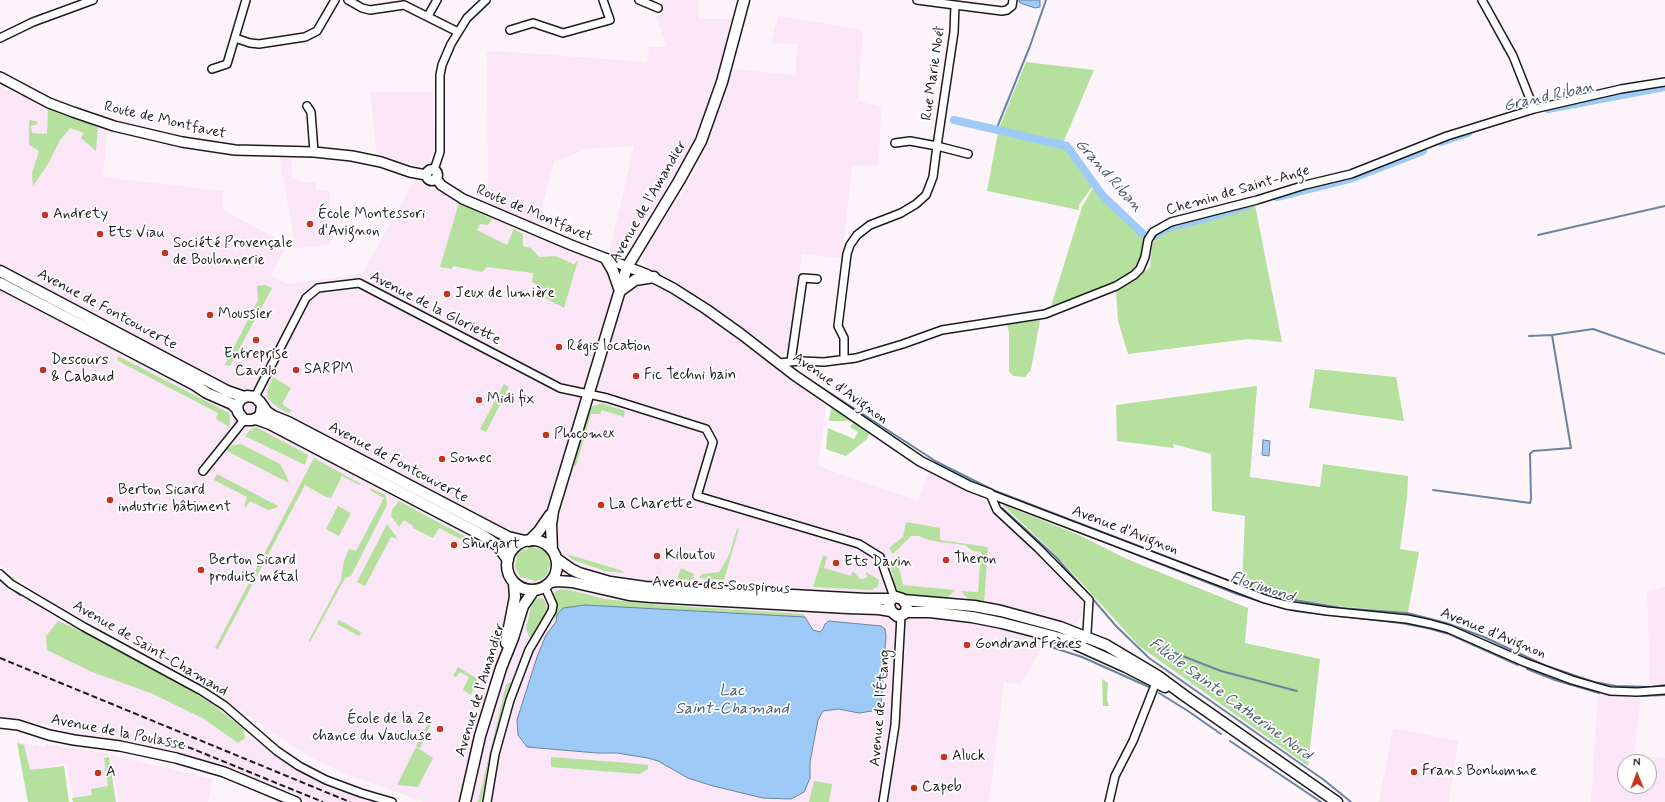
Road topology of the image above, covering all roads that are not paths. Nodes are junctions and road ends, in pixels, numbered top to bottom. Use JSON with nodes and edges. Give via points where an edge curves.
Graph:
{"nodes":[{"id":1,"x":93,"y":0,"type":"edge"},
{"id":2,"x":246,"y":0,"type":"edge"},
{"id":3,"x":335,"y":0,"type":"edge"},
{"id":4,"x":348,"y":0,"type":"edge"},
{"id":5,"x":437,"y":0,"type":"edge"},
{"id":6,"x":486,"y":0,"type":"edge"},
{"id":7,"x":604,"y":0,"type":"edge"},
{"id":8,"x":639,"y":0,"type":"edge"},
{"id":9,"x":744,"y":0,"type":"edge"},
{"id":10,"x":917,"y":0,"type":"edge"},
{"id":11,"x":1013,"y":0,"type":"edge"},
{"id":12,"x":1482,"y":0,"type":"edge"},
{"id":13,"x":955,"y":5,"type":"junction"},
{"id":14,"x":658,"y":8,"type":"dead end"},
{"id":15,"x":428,"y":16,"type":"junction"},
{"id":16,"x":510,"y":30,"type":"dead end"},
{"id":17,"x":458,"y":32,"type":"junction"},
{"id":18,"x":0,"y":38,"type":"edge"},
{"id":19,"x":235,"y":38,"type":"junction"},
{"id":20,"x":212,"y":69,"type":"dead end"},
{"id":21,"x":0,"y":77,"type":"edge"},
{"id":22,"x":1665,"y":82,"type":"edge"},
{"id":23,"x":0,"y":83,"type":"edge"},
{"id":24,"x":13,"y":85,"type":"junction"},
{"id":25,"x":307,"y":106,"type":"dead end"},
{"id":26,"x":1534,"y":109,"type":"junction"},
{"id":27,"x":895,"y":143,"type":"dead end"},
{"id":28,"x":937,"y":146,"type":"junction"},
{"id":29,"x":314,"y":152,"type":"junction"},
{"id":30,"x":968,"y":154,"type":"dead end"},
{"id":31,"x":435,"y":174,"type":"junction"},
{"id":32,"x":606,"y":259,"type":"junction"},
{"id":33,"x":627,"y":266,"type":"junction"},
{"id":34,"x":0,"y":271,"type":"edge"},
{"id":35,"x":654,"y":277,"type":"junction"},
{"id":36,"x":817,"y":279,"type":"dead end"},
{"id":37,"x":0,"y":283,"type":"edge"},
{"id":38,"x":620,"y":291,"type":"junction"},
{"id":39,"x":844,"y":359,"type":"junction"},
{"id":40,"x":792,"y":361,"type":"junction"},
{"id":41,"x":778,"y":363,"type":"junction"},
{"id":42,"x":587,"y":394,"type":"junction"},
{"id":43,"x":244,"y":397,"type":"junction"},
{"id":44,"x":259,"y":401,"type":"junction"},
{"id":45,"x":237,"y":409,"type":"junction"},
{"id":46,"x":256,"y":419,"type":"junction"},
{"id":47,"x":244,"y":420,"type":"junction"},
{"id":48,"x":203,"y":471,"type":"dead end"},
{"id":49,"x":990,"y":494,"type":"junction"},
{"id":50,"x":553,"y":511,"type":"junction"},
{"id":51,"x":527,"y":541,"type":"junction"},
{"id":52,"x":554,"y":555,"type":"junction"},
{"id":53,"x":508,"y":560,"type":"junction"},
{"id":54,"x":0,"y":574,"type":"edge"},
{"id":55,"x":514,"y":583,"type":"junction"},
{"id":56,"x":548,"y":585,"type":"junction"},
{"id":57,"x":534,"y":590,"type":"junction"},
{"id":58,"x":896,"y":599,"type":"junction"},
{"id":59,"x":891,"y":611,"type":"junction"},
{"id":60,"x":903,"y":614,"type":"junction"},
{"id":61,"x":1086,"y":636,"type":"junction"},
{"id":62,"x":1081,"y":647,"type":"junction"},
{"id":63,"x":500,"y":668,"type":"junction"},
{"id":64,"x":1157,"y":679,"type":"junction"},
{"id":65,"x":1665,"y":690,"type":"edge"},
{"id":66,"x":0,"y":723,"type":"edge"},
{"id":67,"x":296,"y":802,"type":"edge"},
{"id":68,"x":392,"y":802,"type":"edge"},
{"id":69,"x":465,"y":802,"type":"edge"},
{"id":70,"x":487,"y":802,"type":"edge"},
{"id":71,"x":883,"y":802,"type":"edge"},
{"id":72,"x":1109,"y":802,"type":"edge"},
{"id":73,"x":1337,"y":802,"type":"edge"}],
"edges":[{"from":1,"to":18,"type":"street"},
{"from":2,"to":19,"type":"street"},
{"from":3,"to":19,"type":"street","via":[[317,31],[306,37],[259,44]]},
{"from":4,"to":15,"type":"street","via":[[370,10],[404,5]]},
{"from":5,"to":15,"type":"street"},
{"from":6,"to":17,"type":"street","via":[[467,18]]},
{"from":7,"to":16,"type":"street","via":[[610,20],[563,33],[533,23]]},
{"from":8,"to":14,"type":"street"},
{"from":9,"to":33,"type":"main road","name":"Avenue de l'Amandier","via":[[722,82],[701,141]]},
{"from":10,"to":13,"type":"street"},
{"from":11,"to":13,"type":"street","via":[[1012,6],[1002,11]]},
{"from":12,"to":26,"type":"street","via":[[1513,56]]},
{"from":13,"to":28,"type":"street","name":"Rue Marie Noël","via":[[954,32]]},
{"from":15,"to":17,"type":"street"},
{"from":17,"to":31,"type":"street","via":[[444,57],[440,75],[440,152]]},
{"from":19,"to":20,"type":"street","via":[[227,64]]},
{"from":21,"to":24,"type":"street","name":"Route de Montfavet"},
{"from":22,"to":26,"type":"street","name":"Chemin de Saint-Ange","via":[[1621,89]]},
{"from":23,"to":24,"type":"street"},
{"from":24,"to":29,"type":"street","name":"Route de Montfavet","via":[[56,106],[97,121],[182,142],[235,150]]},
{"from":25,"to":29,"type":"street","via":[[311,112]]},
{"from":26,"to":39,"type":"street","name":"Chemin de Saint-Ange","via":[[1447,136],[1351,174],[1165,224],[1153,232],[1148,240],[1145,257],[1134,275],[1116,286],[1045,314],[942,330],[856,358]]},
{"from":27,"to":28,"type":"street","via":[[910,141]]},
{"from":28,"to":30,"type":"street"},
{"from":28,"to":39,"type":"street","name":"Rue Marie Noël","via":[[933,177],[926,195],[901,213],[870,225],[857,235],[850,245],[838,326],[844,338]]},
{"from":29,"to":31,"type":"street","name":"Route de Montfavet","via":[[367,158],[426,175],[430,180]]},
{"from":31,"to":32,"type":"street","name":"Route de Montfavet","via":[[441,186],[463,199]]},
{"from":32,"to":33,"type":"street","name":"Route de Montfavet"},
{"from":32,"to":38,"type":"main road"},
{"from":33,"to":35,"type":"street","name":"Avenue d'Avignon"},
{"from":33,"to":38,"type":"main road","name":"Avenue de l'Amandier"},
{"from":34,"to":43,"type":"main road","name":"Avenue de Fontcouverte","via":[[227,391]]},
{"from":35,"to":38,"type":"main road","via":[[635,280]]},
{"from":35,"to":41,"type":"street","name":"Avenue d'Avignon","via":[[706,309]]},
{"from":36,"to":40,"type":"street","via":[[803,278]]},
{"from":37,"to":45,"type":"main road","name":"Avenue de Fontcouverte","via":[[195,385],[207,394],[232,404]]},
{"from":38,"to":42,"type":"main road","name":"Avenue de l'Amandier"},
{"from":39,"to":40,"type":"street","name":"Chemin de Saint-Ange","via":[[824,362]]},
{"from":40,"to":41,"type":"street","name":"Chemin de Saint-Ange"},
{"from":41,"to":49,"type":"street","name":"Avenue d'Avignon","via":[[920,461]]},
{"from":42,"to":44,"type":"street","name":"Avenue de la Gloriette","via":[[560,388],[359,283],[318,288],[306,298]]},
{"from":42,"to":50,"type":"main road","name":"Avenue de l'Amandier"},
{"from":42,"to":58,"type":"street","name":"Avenue de la Gloriette","via":[[706,429],[713,442],[697,496],[859,544],[880,557]]},
{"from":43,"to":44,"type":"main road","via":[[252,396]]},
{"from":43,"to":45,"type":"main road","via":[[238,402]]},
{"from":44,"to":46,"type":"main road","via":[[261,413]]},
{"from":44,"to":51,"type":"main road","name":"Avenue de Fontcouverte","via":[[267,412],[274,416],[508,537]]},
{"from":45,"to":47,"type":"main road"},
{"from":46,"to":47,"type":"main road"},
{"from":46,"to":53,"type":"main road","name":"Avenue de Fontcouverte","via":[[482,535],[497,545]]},
{"from":47,"to":48,"type":"street"},
{"from":49,"to":61,"type":"street","via":[[997,510],[1089,600]]},
{"from":49,"to":65,"type":"street","name":"Avenue d'Avignon","via":[[1265,599],[1286,605],[1407,619],[1449,628],[1524,662],[1610,691]]},
{"from":50,"to":51,"type":"main road","name":"Avenue de l'Amandier","via":[[539,531]]},
{"from":50,"to":52,"type":"main road","name":"Avenue de l'Amandier","via":[[551,525]]},
{"from":51,"to":52,"type":"main road","via":[[542,542]]},
{"from":51,"to":53,"type":"main road","via":[[514,548]]},
{"from":52,"to":56,"type":"main road","via":[[557,567],[555,576]]},
{"from":52,"to":58,"type":"main road","name":"Avenue des Souspirous","via":[[578,573],[626,585]]},
{"from":53,"to":55,"type":"main road","via":[[508,572]]},
{"from":54,"to":68,"type":"street","name":"Avenue de Saint-Chamand","via":[[11,584],[84,627],[202,691],[225,706],[276,750],[299,766],[326,780]]},
{"from":55,"to":57,"type":"main road"},
{"from":55,"to":63,"type":"main road","via":[[514,604]]},
{"from":56,"to":57,"type":"main road"},
{"from":56,"to":59,"type":"main road","name":"Avenue des Souspirous","via":[[557,581],[572,582],[629,595],[858,609],[879,608]]},
{"from":56,"to":70,"type":"street","via":[[552,611],[529,650],[510,700],[495,754]]},
{"from":57,"to":63,"type":"main road","name":"Avenue de l'Amandier","via":[[523,606]]},
{"from":58,"to":59,"type":"main road","via":[[889,605]]},
{"from":58,"to":60,"type":"main road","via":[[907,607]]},
{"from":58,"to":61,"type":"main road","name":"Avenue des Souspirous","via":[[1001,611]]},
{"from":59,"to":60,"type":"main road","via":[[895,615]]},
{"from":60,"to":62,"type":"main road","name":"Avenue des Souspirous","via":[[935,612],[995,622],[1052,636]]},
{"from":60,"to":71,"type":"street","name":"Avenue de l'Étang","via":[[894,729]]},
{"from":61,"to":62,"type":"street"},
{"from":61,"to":64,"type":"main road","name":"Avenue des Souspirous","via":[[1123,654]]},
{"from":62,"to":64,"type":"main road","name":"Avenue des Souspirous"},
{"from":63,"to":69,"type":"main road","name":"Avenue de l'Amandier","via":[[480,736]]},
{"from":64,"to":72,"type":"street","via":[[1115,776]]},
{"from":64,"to":73,"type":"main road","name":"Avenue des Souspirous"},
{"from":66,"to":67,"type":"street","name":"Avenue de la Poulasse","via":[[18,725],[74,740],[120,746],[176,758],[224,772]]}]}
